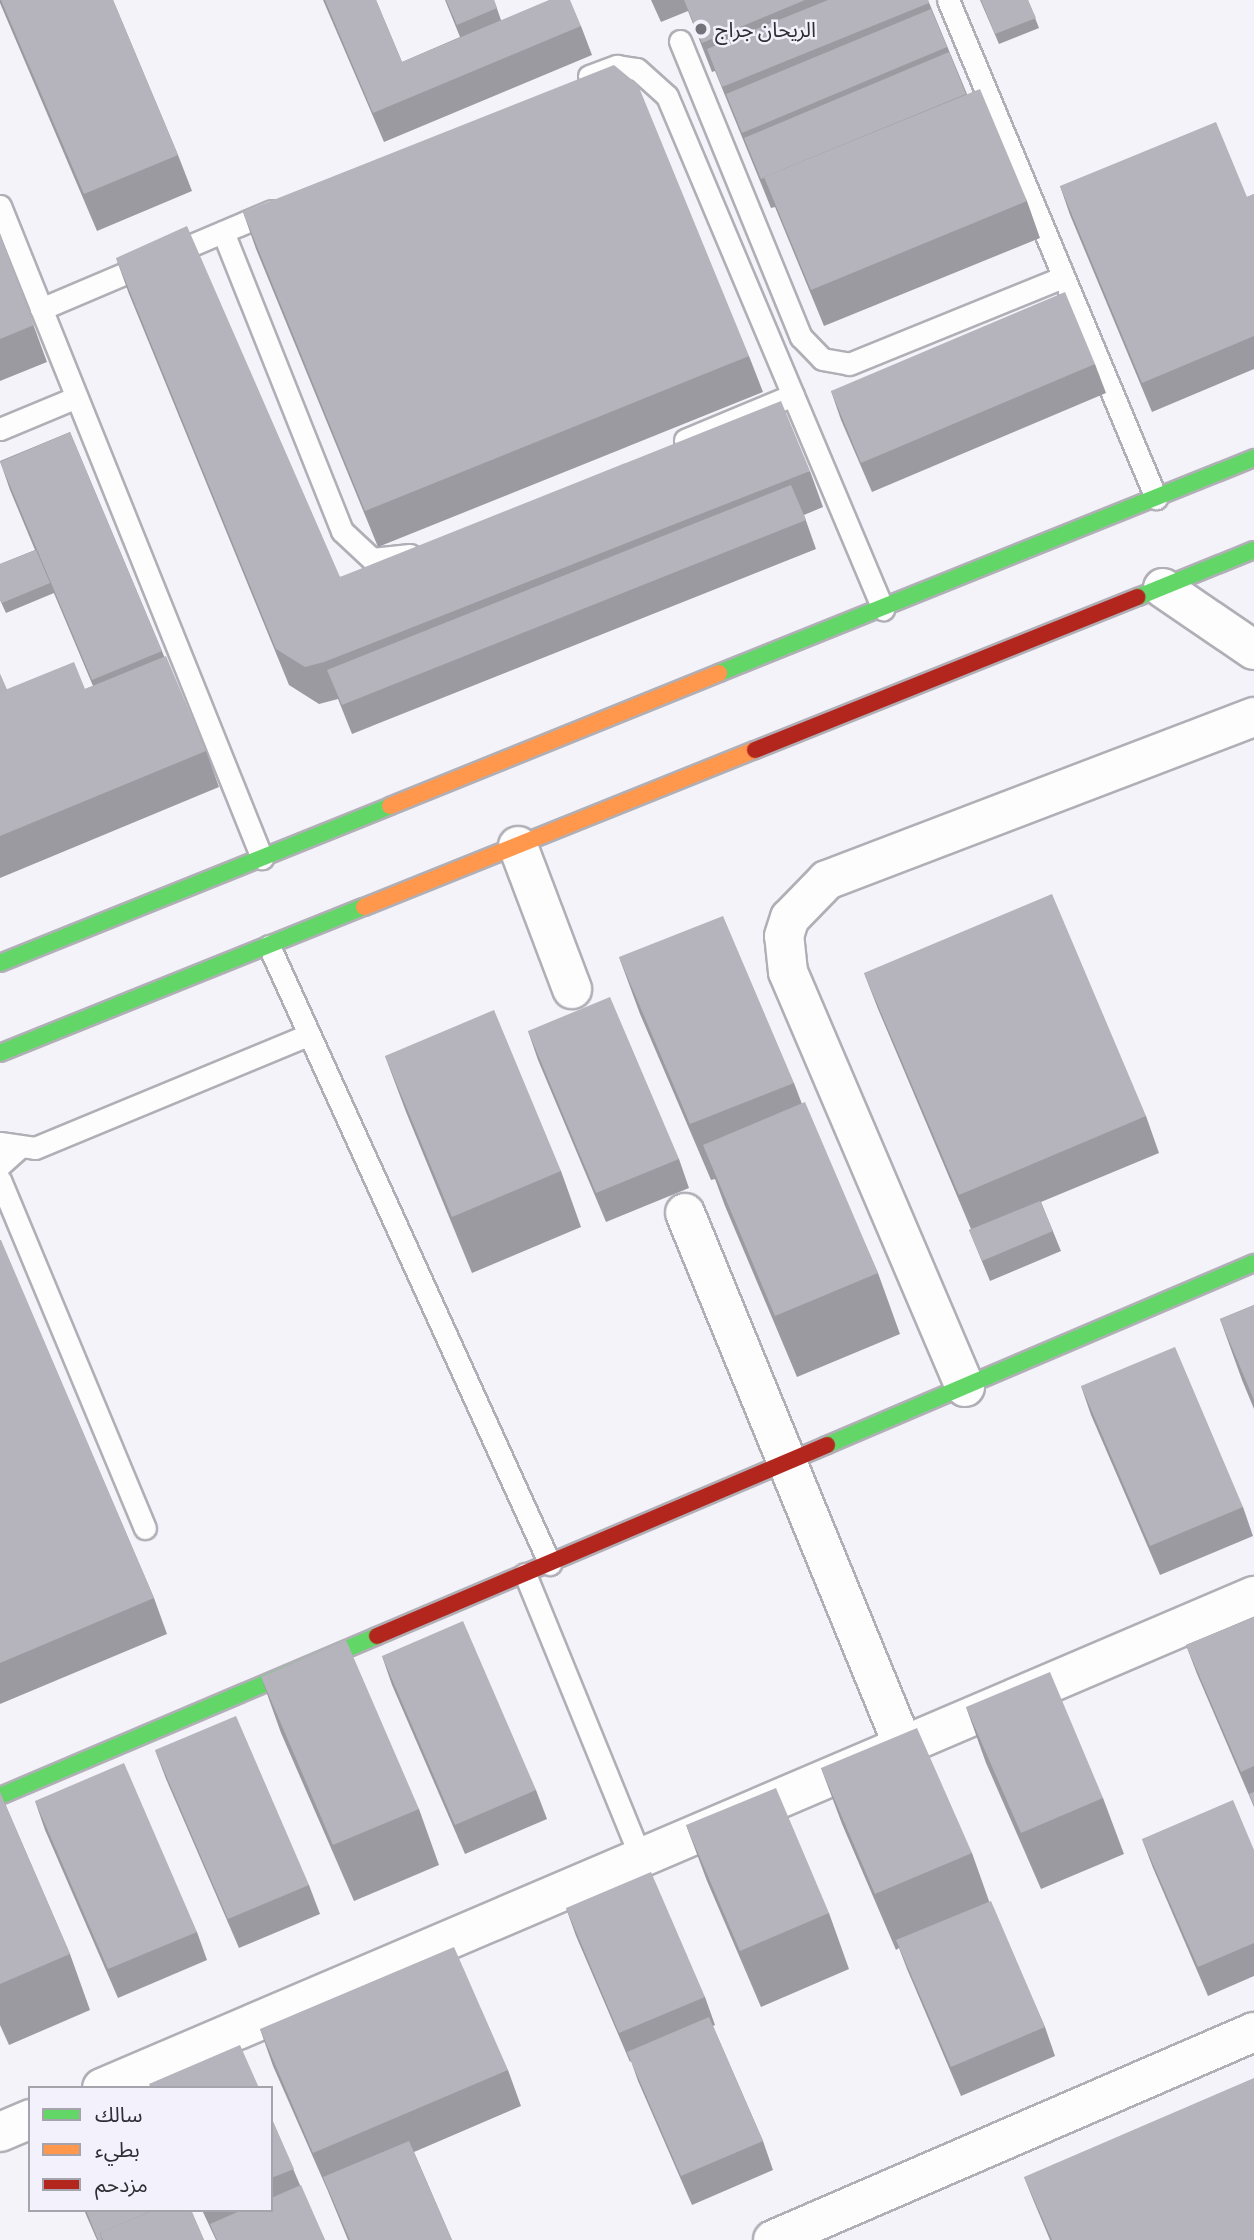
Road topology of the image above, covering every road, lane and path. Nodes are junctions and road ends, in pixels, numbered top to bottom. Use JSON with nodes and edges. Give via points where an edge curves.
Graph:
{"nodes":[{"id":1,"x":948,"y":0,"type":"edge"},
{"id":2,"x":680,"y":41,"type":"dead end"},
{"id":3,"x":572,"y":83,"type":"edge"},
{"id":4,"x":298,"y":200,"type":"edge"},
{"id":5,"x":0,"y":206,"type":"edge"},
{"id":6,"x":223,"y":232,"type":"junction"},
{"id":7,"x":1063,"y":277,"type":"junction"},
{"id":8,"x":41,"y":309,"type":"junction"},
{"id":9,"x":793,"y":395,"type":"junction"},
{"id":10,"x":77,"y":397,"type":"junction"},
{"id":11,"x":0,"y":429,"type":"edge"},
{"id":12,"x":666,"y":448,"type":"edge"},
{"id":13,"x":1254,"y":458,"type":"edge"},
{"id":14,"x":1156,"y":498,"type":"junction"},
{"id":15,"x":426,"y":548,"type":"edge"},
{"id":16,"x":1254,"y":550,"type":"edge"},
{"id":17,"x":1163,"y":588,"type":"junction"},
{"id":18,"x":883,"y":609,"type":"junction"},
{"id":19,"x":1254,"y":650,"type":"edge"},
{"id":20,"x":1254,"y":717,"type":"edge"},
{"id":21,"x":518,"y":846,"type":"junction"},
{"id":22,"x":262,"y":858,"type":"junction"},
{"id":23,"x":269,"y":946,"type":"junction"},
{"id":24,"x":0,"y":963,"type":"edge"},
{"id":25,"x":572,"y":989,"type":"dead end"},
{"id":26,"x":308,"y":1035,"type":"junction"},
{"id":27,"x":0,"y":1053,"type":"edge"},
{"id":28,"x":9,"y":1146,"type":"edge"},
{"id":29,"x":0,"y":1165,"type":"edge"},
{"id":30,"x":0,"y":1181,"type":"edge"},
{"id":31,"x":685,"y":1213,"type":"dead end"},
{"id":32,"x":1254,"y":1263,"type":"edge"},
{"id":33,"x":965,"y":1387,"type":"junction"},
{"id":34,"x":788,"y":1464,"type":"junction"},
{"id":35,"x":145,"y":1528,"type":"dead end"},
{"id":36,"x":550,"y":1564,"type":"junction"},
{"id":37,"x":526,"y":1574,"type":"junction"},
{"id":38,"x":1254,"y":1595,"type":"edge"},
{"id":39,"x":902,"y":1744,"type":"junction"},
{"id":40,"x":0,"y":1796,"type":"edge"},
{"id":41,"x":640,"y":1856,"type":"junction"},
{"id":42,"x":1254,"y":2032,"type":"edge"},
{"id":43,"x":107,"y":2086,"type":"edge"},
{"id":44,"x":28,"y":2120,"type":"edge"},
{"id":45,"x":0,"y":2132,"type":"edge"},
{"id":46,"x":773,"y":2240,"type":"edge"}],
"edges":[{"from":1,"to":7,"type":"lane"},
{"from":2,"to":7,"type":"lane","via":[[801,337],[822,359],[849,364]]},
{"from":3,"to":9,"type":"lane","via":[[617,66],[655,79],[667,96]]},
{"from":4,"to":6,"type":"lane"},
{"from":5,"to":8,"type":"lane"},
{"from":6,"to":8,"type":"lane"},
{"from":6,"to":15,"type":"lane","via":[[342,531],[372,559],[393,561]]},
{"from":7,"to":14,"type":"lane"},
{"from":8,"to":10,"type":"lane"},
{"from":9,"to":12,"type":"lane"},
{"from":9,"to":18,"type":"lane"},
{"from":10,"to":11,"type":"lane"},
{"from":10,"to":22,"type":"lane"},
{"from":13,"to":14,"type":"main road"},
{"from":14,"to":18,"type":"main road"},
{"from":16,"to":17,"type":"main road"},
{"from":17,"to":19,"type":"street"},
{"from":17,"to":21,"type":"main road"},
{"from":18,"to":22,"type":"main road"},
{"from":20,"to":33,"type":"street","via":[[827,880],[790,918],[788,972]]},
{"from":21,"to":23,"type":"main road"},
{"from":21,"to":25,"type":"street"},
{"from":22,"to":24,"type":"main road"},
{"from":23,"to":26,"type":"lane"},
{"from":23,"to":27,"type":"main road"},
{"from":26,"to":28,"type":"lane","via":[[35,1148]]},
{"from":26,"to":36,"type":"lane"},
{"from":28,"to":29,"type":"lane"},
{"from":30,"to":35,"type":"lane"},
{"from":31,"to":34,"type":"street"},
{"from":32,"to":33,"type":"main road"},
{"from":33,"to":34,"type":"main road"},
{"from":34,"to":36,"type":"main road"},
{"from":34,"to":39,"type":"street"},
{"from":36,"to":37,"type":"main road"},
{"from":37,"to":40,"type":"main road"},
{"from":37,"to":41,"type":"lane"},
{"from":38,"to":39,"type":"street"},
{"from":39,"to":41,"type":"street"},
{"from":41,"to":43,"type":"street"},
{"from":42,"to":46,"type":"street"},
{"from":44,"to":45,"type":"street"}]}
